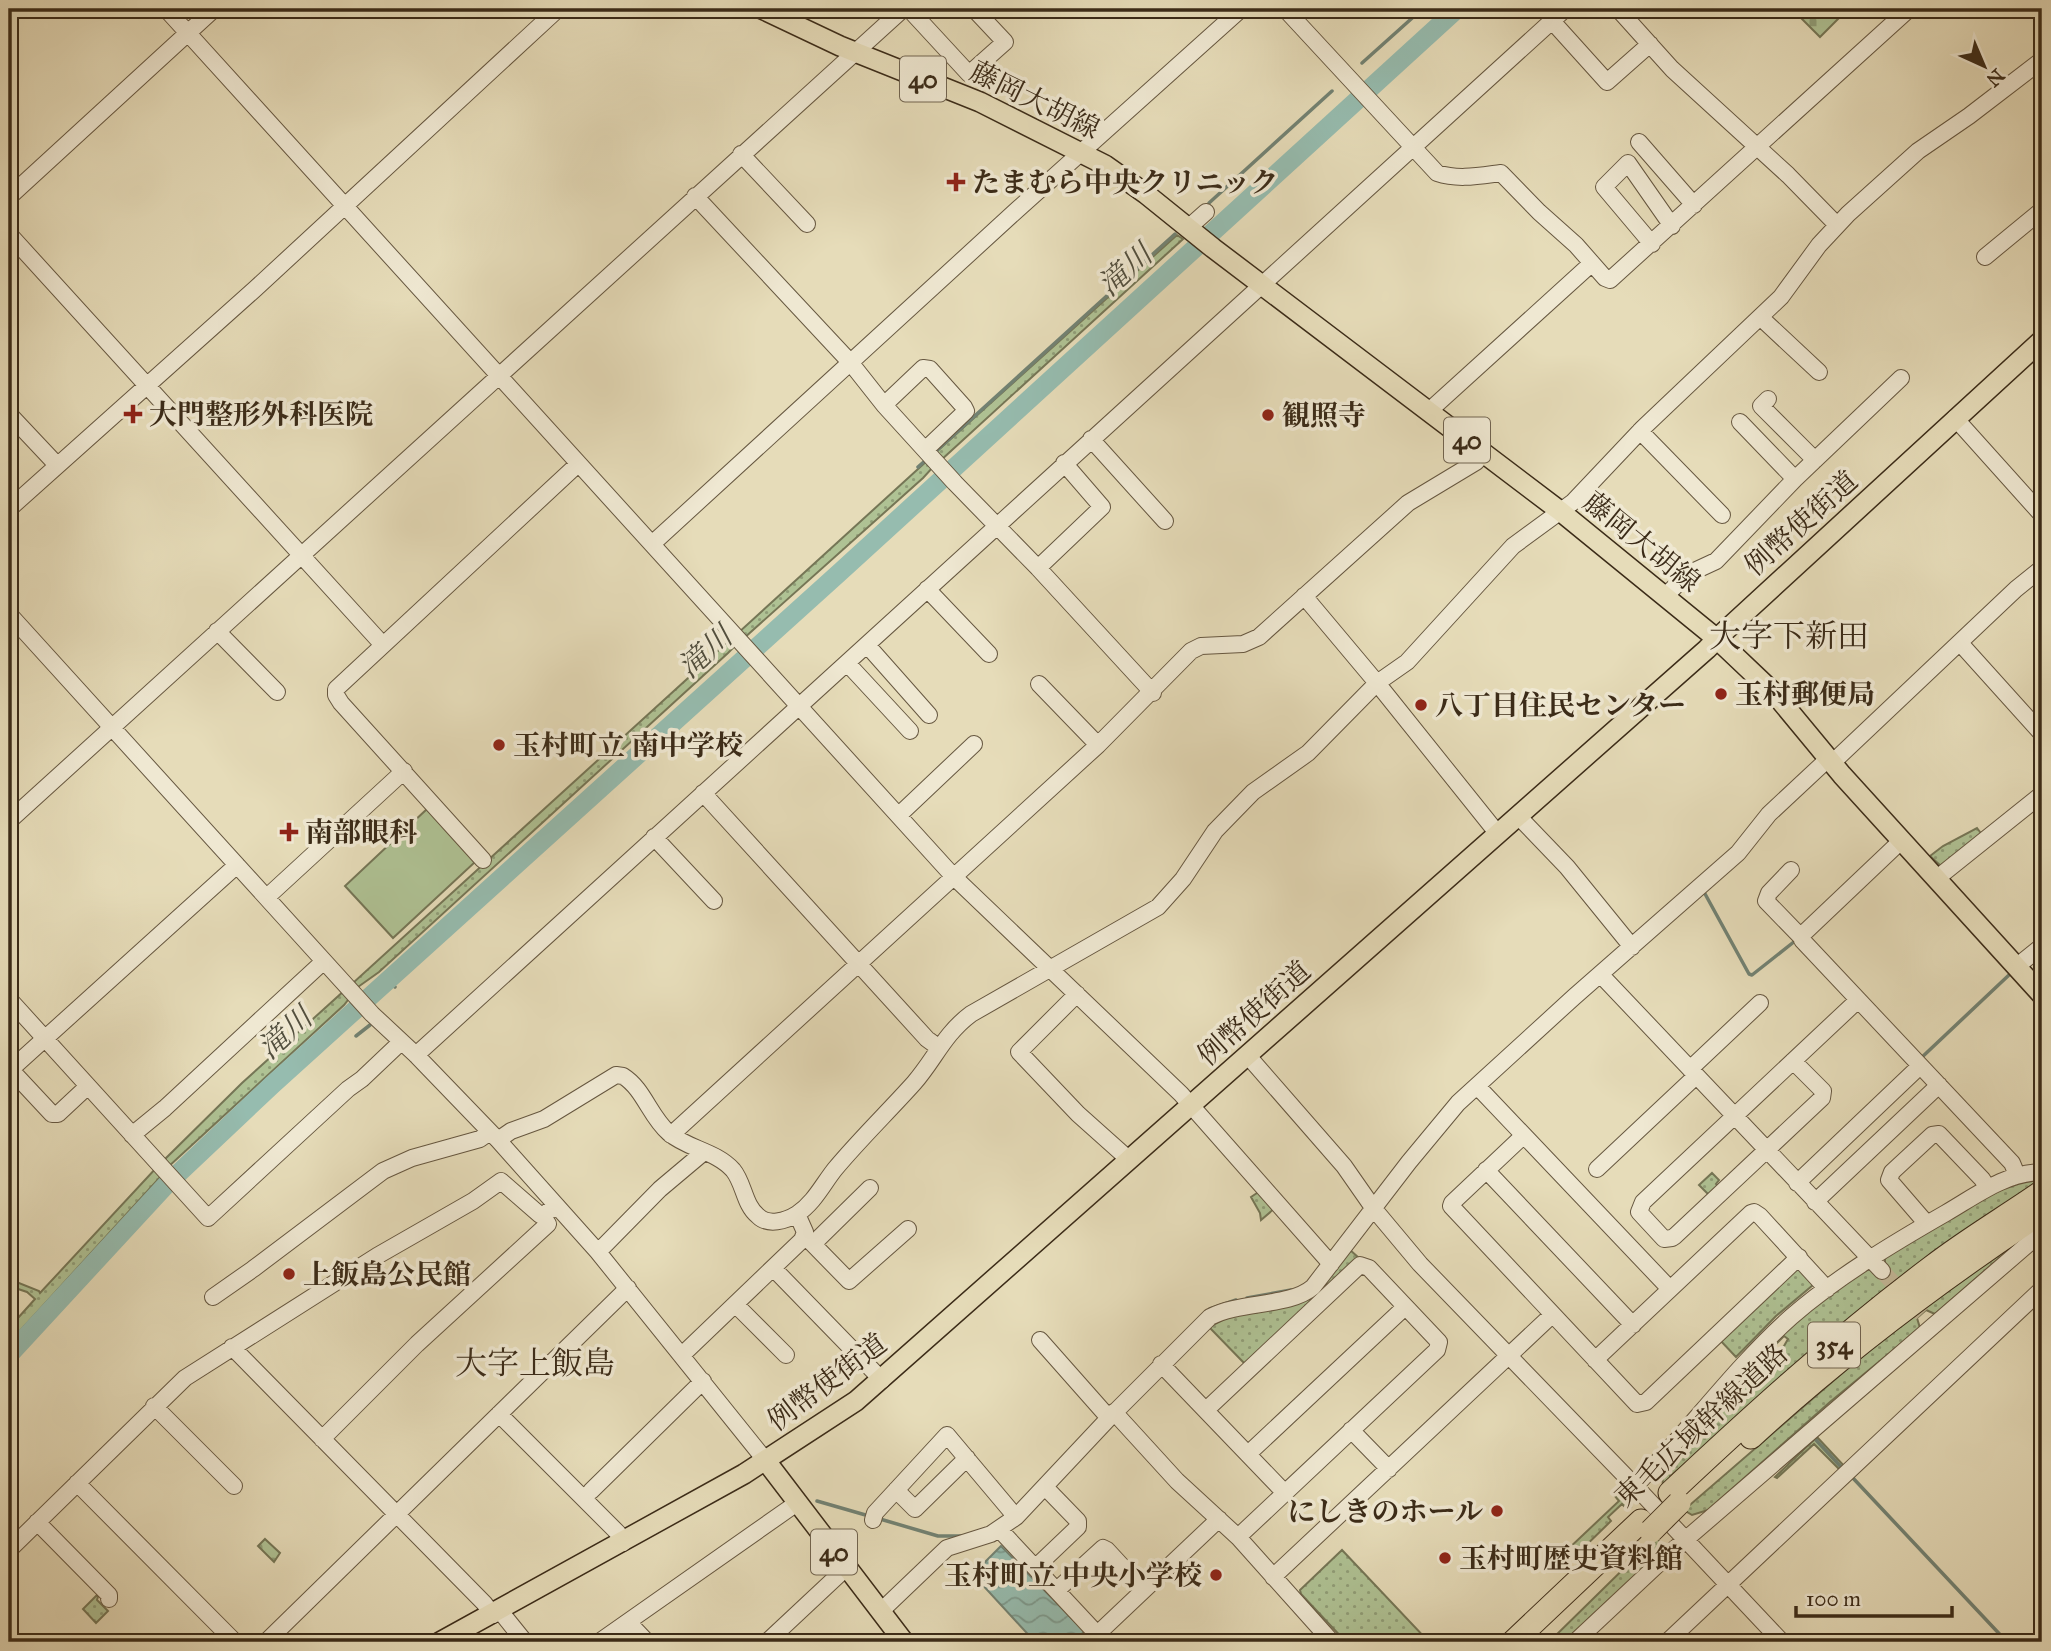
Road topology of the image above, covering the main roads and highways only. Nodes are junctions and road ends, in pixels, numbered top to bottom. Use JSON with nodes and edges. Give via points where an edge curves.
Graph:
{"nodes":[{"id":1,"x":762,"y":9,"type":"edge"},
{"id":2,"x":2042,"y":340,"type":"edge"},
{"id":3,"x":1717,"y":639,"type":"junction"},
{"id":4,"x":2042,"y":995,"type":"edge"},
{"id":5,"x":2042,"y":1192,"type":"edge"},
{"id":6,"x":2042,"y":1212,"type":"edge"},
{"id":7,"x":766,"y":1461,"type":"junction"},
{"id":8,"x":1674,"y":1498,"type":"junction"},
{"id":9,"x":1530,"y":1638,"type":"edge"},
{"id":10,"x":440,"y":1642,"type":"edge"},
{"id":11,"x":904,"y":1642,"type":"edge"},
{"id":12,"x":1504,"y":1642,"type":"edge"}],
"edges":[{"from":1,"to":3,"type":"main road","name":"藤岡大胡線","number":"40","via":[[979,102],[1129,182],[1560,511]]},
{"from":2,"to":3,"type":"main road","name":"例幣使街道"},
{"from":3,"to":4,"type":"main road","name":"藤岡大胡線","number":"40","via":[[1776,694],[1830,761]]},
{"from":3,"to":7,"type":"main road","name":"例幣使街道","via":[[882,1380]]},
{"from":5,"to":8,"type":"highway","name":"東毛広域幹線道路","number":"354","via":[[1933,1265],[1824,1353],[1741,1426]]},
{"from":6,"to":8,"type":"highway","name":"東毛広域幹線道路","number":"354","via":[[1878,1331]]},
{"from":7,"to":10,"type":"main road","name":"例幣使街道"},
{"from":7,"to":11,"type":"main road","number":"40"},
{"from":8,"to":9,"type":"highway","name":"東毛広域幹線道路","number":"354","bridge":true},
{"from":9,"to":12,"type":"highway","number":"354"}]}
